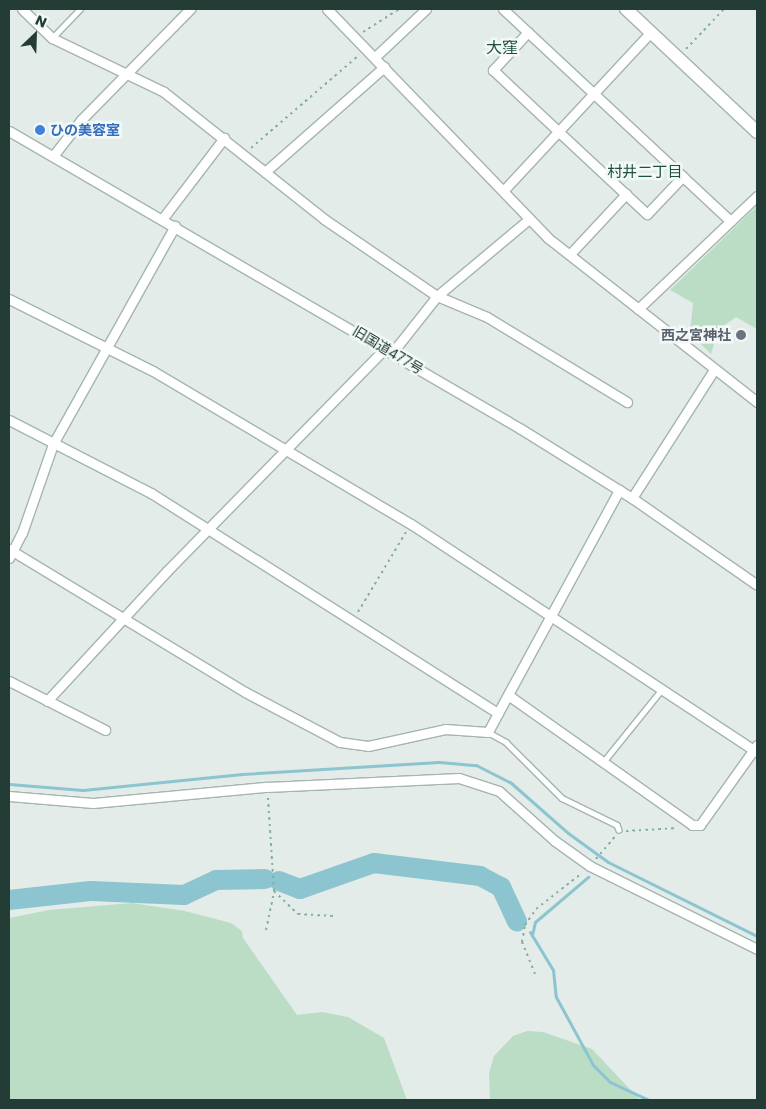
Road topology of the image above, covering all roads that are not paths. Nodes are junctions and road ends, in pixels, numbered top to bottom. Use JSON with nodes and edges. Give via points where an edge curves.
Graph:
{"nodes":[{"id":1,"x":22,"y":9,"type":"edge"},
{"id":2,"x":80,"y":9,"type":"edge"},
{"id":3,"x":190,"y":9,"type":"edge"},
{"id":4,"x":327,"y":9,"type":"edge"},
{"id":5,"x":503,"y":9,"type":"edge"},
{"id":6,"x":626,"y":9,"type":"edge"},
{"id":7,"x":423,"y":10,"type":"edge"},
{"id":8,"x":528,"y":32,"type":"junction"},
{"id":9,"x":651,"y":32,"type":"junction"},
{"id":10,"x":52,"y":38,"type":"junction"},
{"id":11,"x":375,"y":57,"type":"junction"},
{"id":12,"x":384,"y":68,"type":"junction"},
{"id":13,"x":128,"y":72,"type":"junction"},
{"id":14,"x":593,"y":92,"type":"junction"},
{"id":15,"x":9,"y":131,"type":"edge"},
{"id":16,"x":757,"y":132,"type":"edge"},
{"id":17,"x":560,"y":133,"type":"junction"},
{"id":18,"x":224,"y":138,"type":"junction"},
{"id":19,"x":53,"y":156,"type":"junction"},
{"id":20,"x":265,"y":172,"type":"junction"},
{"id":21,"x":683,"y":176,"type":"junction"},
{"id":22,"x":504,"y":190,"type":"junction"},
{"id":23,"x":626,"y":194,"type":"junction"},
{"id":24,"x":756,"y":198,"type":"edge"},
{"id":25,"x":163,"y":218,"type":"junction"},
{"id":26,"x":529,"y":219,"type":"junction"},
{"id":27,"x":730,"y":221,"type":"junction"},
{"id":28,"x":175,"y":226,"type":"junction"},
{"id":29,"x":572,"y":253,"type":"junction"},
{"id":30,"x":437,"y":296,"type":"junction"},
{"id":31,"x":9,"y":299,"type":"edge"},
{"id":32,"x":638,"y":309,"type":"junction"},
{"id":33,"x":106,"y":347,"type":"junction"},
{"id":34,"x":389,"y":351,"type":"junction"},
{"id":35,"x":714,"y":370,"type":"junction"},
{"id":36,"x":627,"y":402,"type":"dead end"},
{"id":37,"x":757,"y":402,"type":"edge"},
{"id":38,"x":9,"y":420,"type":"edge"},
{"id":39,"x":53,"y":444,"type":"junction"},
{"id":40,"x":285,"y":449,"type":"junction"},
{"id":41,"x":619,"y":490,"type":"junction"},
{"id":42,"x":632,"y":498,"type":"junction"},
{"id":43,"x":210,"y":530,"type":"junction"},
{"id":44,"x":10,"y":553,"type":"edge"},
{"id":45,"x":757,"y":584,"type":"edge"},
{"id":46,"x":551,"y":613,"type":"junction"},
{"id":47,"x":124,"y":616,"type":"junction"},
{"id":48,"x":9,"y":681,"type":"edge"},
{"id":49,"x":663,"y":688,"type":"junction"},
{"id":50,"x":508,"y":695,"type":"junction"},
{"id":51,"x":47,"y":701,"type":"junction"},
{"id":52,"x":498,"y":713,"type":"junction"},
{"id":53,"x":106,"y":730,"type":"dead end"},
{"id":54,"x":488,"y":732,"type":"junction"},
{"id":55,"x":756,"y":749,"type":"edge"},
{"id":56,"x":604,"y":761,"type":"junction"},
{"id":57,"x":9,"y":796,"type":"edge"},
{"id":58,"x":618,"y":830,"type":"road end"},
{"id":59,"x":757,"y":949,"type":"edge"}],
"edges":[{"from":1,"to":10,"type":"street"},
{"from":2,"to":10,"type":"lane"},
{"from":3,"to":13,"type":"street"},
{"from":4,"to":11,"type":"street"},
{"from":5,"to":8,"type":"street"},
{"from":6,"to":9,"type":"street"},
{"from":7,"to":11,"type":"street"},
{"from":8,"to":14,"type":"street"},
{"from":8,"to":17,"type":"street","via":[[493,70]]},
{"from":9,"to":14,"type":"street"},
{"from":9,"to":16,"type":"street"},
{"from":10,"to":13,"type":"street"},
{"from":11,"to":12,"type":"street"},
{"from":12,"to":20,"type":"street"},
{"from":12,"to":22,"type":"street","via":[[432,122]]},
{"from":13,"to":18,"type":"street","via":[[164,92]]},
{"from":13,"to":19,"type":"street"},
{"from":14,"to":17,"type":"street"},
{"from":14,"to":21,"type":"street"},
{"from":15,"to":19,"type":"street","name":"旧国道477号"},
{"from":17,"to":22,"type":"street"},
{"from":17,"to":23,"type":"street"},
{"from":18,"to":20,"type":"street"},
{"from":18,"to":25,"type":"street"},
{"from":19,"to":25,"type":"street","name":"旧国道477号"},
{"from":20,"to":30,"type":"street","via":[[324,219]]},
{"from":21,"to":23,"type":"street","via":[[647,214]]},
{"from":21,"to":27,"type":"street"},
{"from":22,"to":26,"type":"street"},
{"from":23,"to":29,"type":"street"},
{"from":24,"to":27,"type":"street"},
{"from":25,"to":28,"type":"street","name":"旧国道477号"},
{"from":26,"to":29,"type":"street"},
{"from":26,"to":30,"type":"street"},
{"from":27,"to":32,"type":"street"},
{"from":28,"to":33,"type":"street"},
{"from":28,"to":34,"type":"street","name":"旧国道477号"},
{"from":29,"to":32,"type":"street"},
{"from":30,"to":34,"type":"street"},
{"from":30,"to":36,"type":"street","via":[[487,316]]},
{"from":31,"to":33,"type":"street"},
{"from":32,"to":35,"type":"street"},
{"from":33,"to":39,"type":"street"},
{"from":33,"to":40,"type":"street"},
{"from":34,"to":40,"type":"street"},
{"from":34,"to":41,"type":"street","name":"旧国道477号"},
{"from":35,"to":37,"type":"street"},
{"from":35,"to":42,"type":"street"},
{"from":38,"to":39,"type":"street"},
{"from":39,"to":43,"type":"street","via":[[151,493]]},
{"from":39,"to":44,"type":"street"},
{"from":40,"to":43,"type":"street"},
{"from":40,"to":46,"type":"street"},
{"from":41,"to":42,"type":"street","name":"旧国道477号"},
{"from":41,"to":46,"type":"street"},
{"from":42,"to":45,"type":"street","name":"旧国道477号"},
{"from":43,"to":47,"type":"street"},
{"from":43,"to":52,"type":"street"},
{"from":44,"to":47,"type":"street"},
{"from":46,"to":49,"type":"street"},
{"from":46,"to":50,"type":"street"},
{"from":47,"to":51,"type":"street"},
{"from":47,"to":54,"type":"street","via":[[245,692],[340,742],[368,746],[445,729]]},
{"from":48,"to":51,"type":"street"},
{"from":49,"to":55,"type":"street"},
{"from":49,"to":56,"type":"lane"},
{"from":50,"to":52,"type":"street"},
{"from":50,"to":56,"type":"street"},
{"from":51,"to":53,"type":"street"},
{"from":52,"to":54,"type":"street"},
{"from":54,"to":58,"type":"lane","via":[[506,742],[562,798],[617,825]]},
{"from":55,"to":56,"type":"street","via":[[700,825],[692,824]]},
{"from":57,"to":59,"type":"street","via":[[93,802],[267,787],[443,778],[481,783],[504,794],[555,841]]}]}
